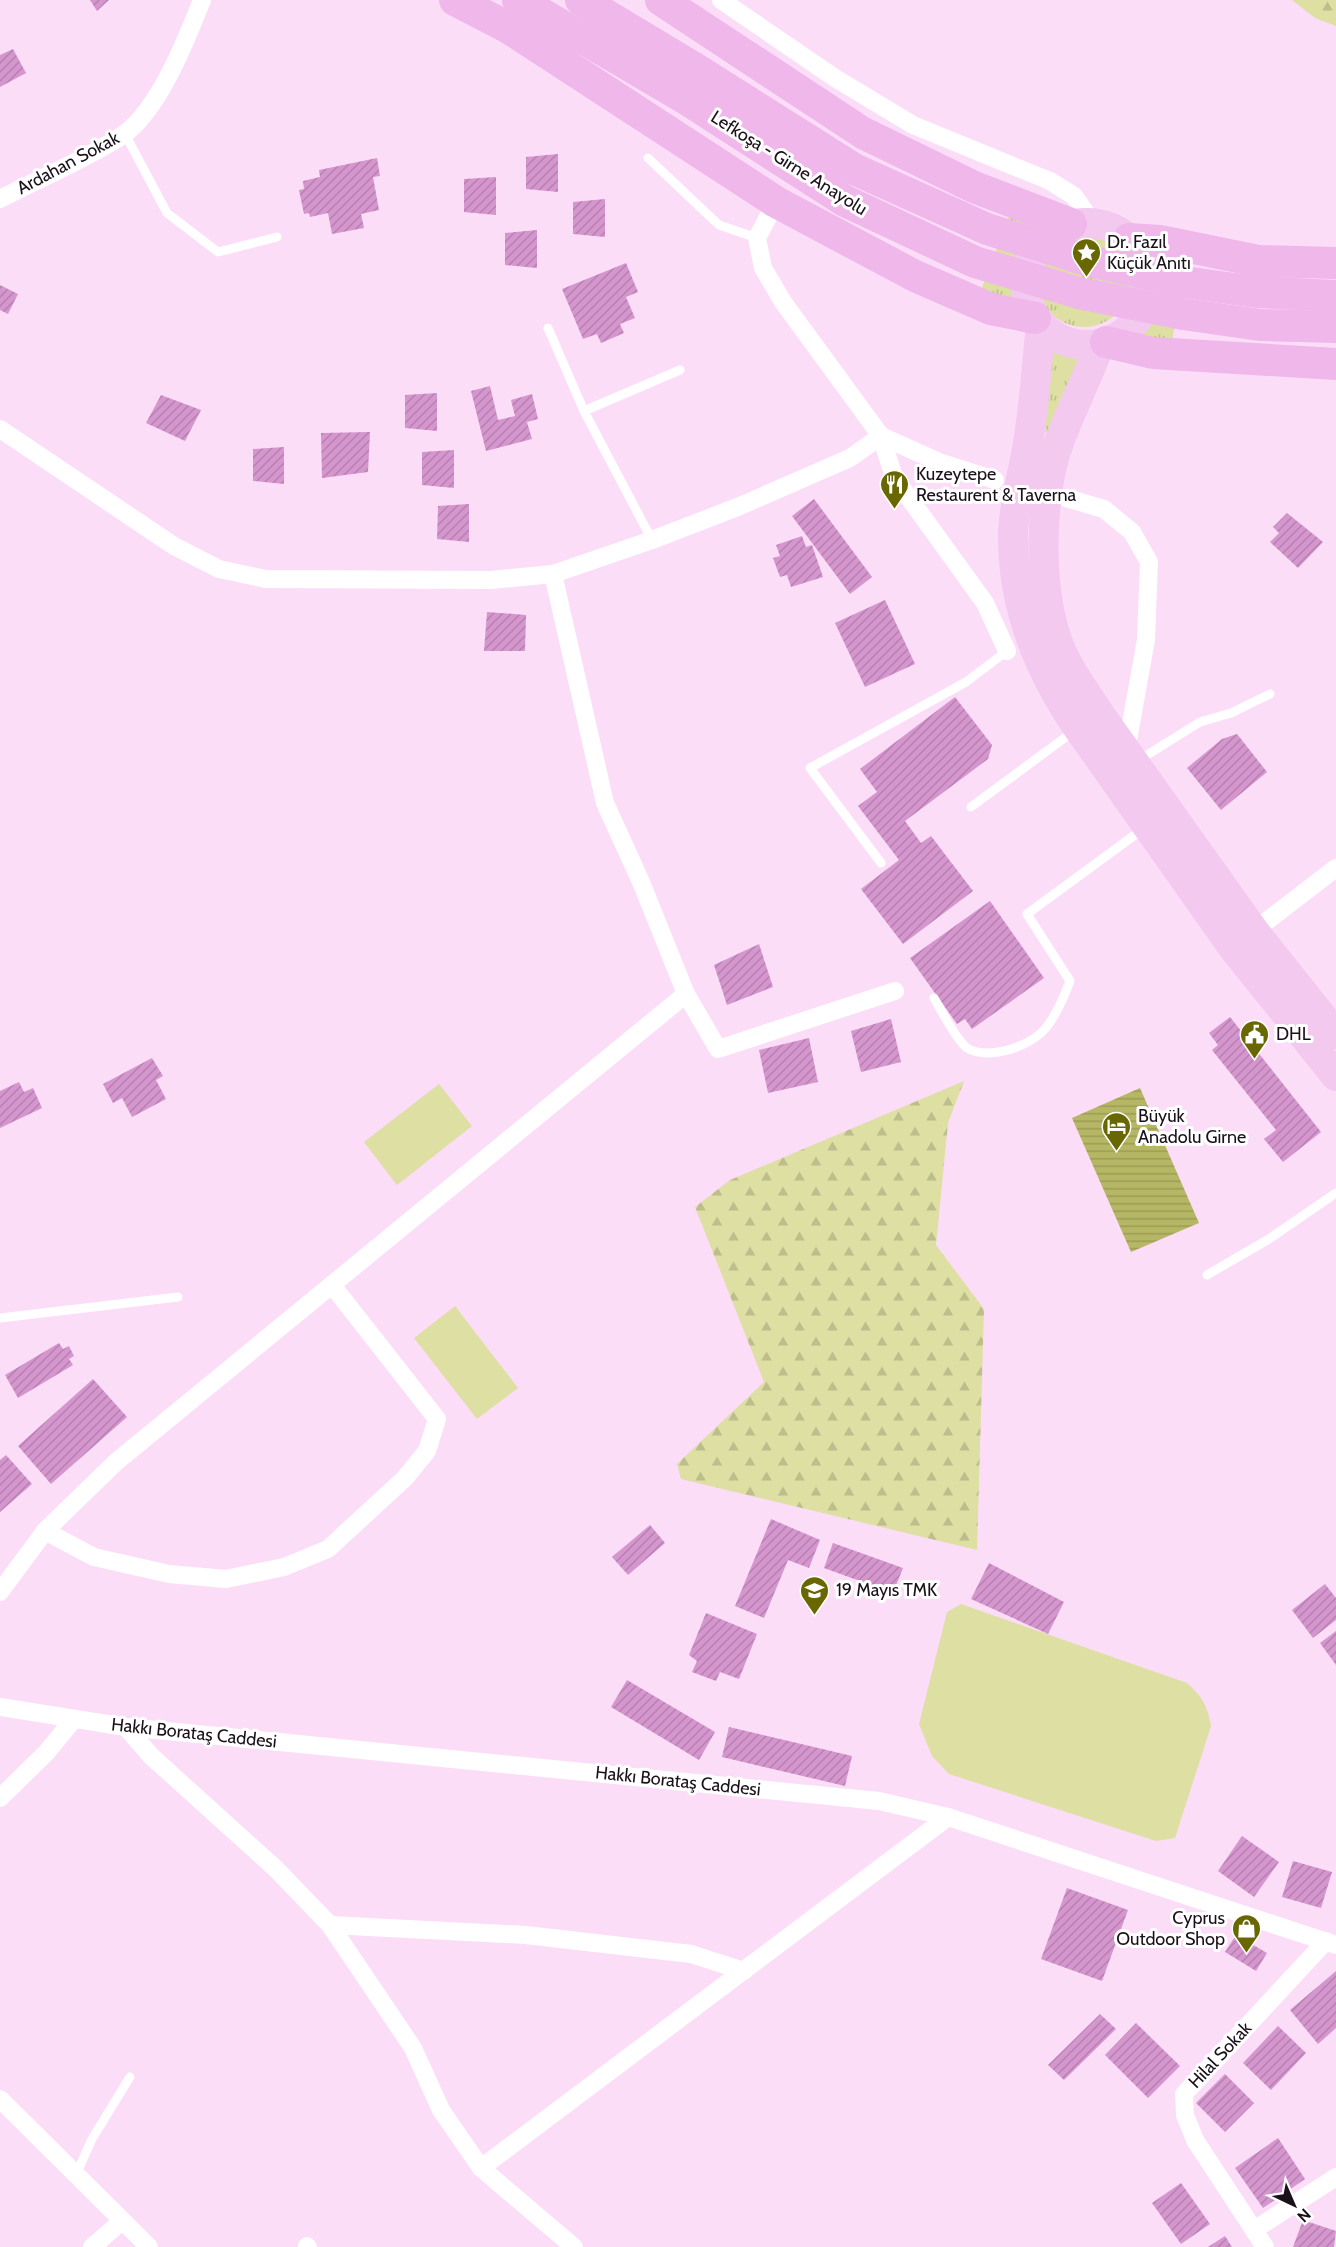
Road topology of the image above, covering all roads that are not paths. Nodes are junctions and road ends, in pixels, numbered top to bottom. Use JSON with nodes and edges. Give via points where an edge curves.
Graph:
{"nodes":[{"id":1,"x":202,"y":0,"type":"edge"},
{"id":2,"x":455,"y":0,"type":"edge"},
{"id":3,"x":518,"y":0,"type":"edge"},
{"id":4,"x":581,"y":0,"type":"edge"},
{"id":5,"x":661,"y":0,"type":"edge"},
{"id":6,"x":721,"y":0,"type":"edge"},
{"id":7,"x":125,"y":134,"type":"junction"},
{"id":8,"x":648,"y":158,"type":"dead end"},
{"id":9,"x":0,"y":199,"type":"edge"},
{"id":10,"x":776,"y":202,"type":"junction"},
{"id":11,"x":1082,"y":224,"type":"junction"},
{"id":12,"x":277,"y":237,"type":"dead end"},
{"id":13,"x":758,"y":238,"type":"junction"},
{"id":14,"x":1129,"y":239,"type":"junction"},
{"id":15,"x":1336,"y":263,"type":"edge"},
{"id":16,"x":1336,"y":296,"type":"edge"},
{"id":17,"x":1038,"y":322,"type":"junction"},
{"id":18,"x":1336,"y":327,"type":"edge"},
{"id":19,"x":548,"y":328,"type":"dead end"},
{"id":20,"x":1103,"y":343,"type":"junction"},
{"id":21,"x":1336,"y":364,"type":"edge"},
{"id":22,"x":680,"y":370,"type":"dead end"},
{"id":23,"x":584,"y":411,"type":"junction"},
{"id":24,"x":0,"y":429,"type":"edge"},
{"id":25,"x":881,"y":436,"type":"junction"},
{"id":26,"x":995,"y":480,"type":"dead end"},
{"id":27,"x":1066,"y":498,"type":"dead end"},
{"id":28,"x":652,"y":540,"type":"junction"},
{"id":29,"x":553,"y":574,"type":"junction"},
{"id":30,"x":1007,"y":651,"type":"joint"},
{"id":31,"x":1270,"y":694,"type":"dead end"},
{"id":32,"x":1078,"y":728,"type":"junction"},
{"id":33,"x":1130,"y":756,"type":"junction"},
{"id":34,"x":971,"y":807,"type":"dead end"},
{"id":35,"x":1148,"y":826,"type":"junction"},
{"id":36,"x":881,"y":863,"type":"dead end"},
{"id":37,"x":1336,"y":868,"type":"edge"},
{"id":38,"x":1254,"y":931,"type":"junction"},
{"id":39,"x":895,"y":992,"type":"dead end"},
{"id":40,"x":686,"y":994,"type":"junction"},
{"id":41,"x":934,"y":998,"type":"dead end"},
{"id":42,"x":1336,"y":1034,"type":"edge"},
{"id":43,"x":1336,"y":1077,"type":"edge"},
{"id":44,"x":1336,"y":1194,"type":"edge"},
{"id":45,"x":1207,"y":1275,"type":"dead end"},
{"id":46,"x":332,"y":1285,"type":"junction"},
{"id":47,"x":178,"y":1297,"type":"dead end"},
{"id":48,"x":0,"y":1318,"type":"edge"},
{"id":49,"x":45,"y":1531,"type":"junction"},
{"id":50,"x":0,"y":1592,"type":"edge"},
{"id":51,"x":0,"y":1707,"type":"edge"},
{"id":52,"x":74,"y":1719,"type":"junction"},
{"id":53,"x":126,"y":1727,"type":"junction"},
{"id":54,"x":0,"y":1798,"type":"edge"},
{"id":55,"x":948,"y":1817,"type":"junction"},
{"id":56,"x":330,"y":1925,"type":"junction"},
{"id":57,"x":1331,"y":1943,"type":"edge"},
{"id":58,"x":744,"y":1971,"type":"junction"},
{"id":59,"x":130,"y":2077,"type":"dead end"},
{"id":60,"x":0,"y":2099,"type":"edge"},
{"id":61,"x":481,"y":2168,"type":"junction"},
{"id":62,"x":76,"y":2175,"type":"junction"},
{"id":63,"x":1336,"y":2177,"type":"edge"},
{"id":64,"x":123,"y":2221,"type":"junction"},
{"id":65,"x":1254,"y":2230,"type":"junction"},
{"id":66,"x":92,"y":2247,"type":"edge"},
{"id":67,"x":148,"y":2247,"type":"edge"},
{"id":68,"x":574,"y":2247,"type":"edge"},
{"id":69,"x":1265,"y":2247,"type":"edge"}],
"edges":[{"from":1,"to":7,"type":"street","name":"Ardahan Sokak","via":[[158,96]]},
{"from":2,"to":10,"type":"highway","via":[[509,28]]},
{"from":3,"to":18,"type":"highway","name":"Lefkoşa - Girne Anayolu","via":[[688,100],[845,201],[975,262],[1078,292],[1182,314],[1260,326]]},
{"from":4,"to":16,"type":"highway","name":"Lefkoşa - Girne Anayolu","via":[[854,169],[987,229],[1089,261],[1184,282],[1256,292]]},
{"from":5,"to":11,"type":"highway","via":[[863,133],[974,187]]},
{"from":6,"to":11,"type":"street","via":[[835,78],[913,125],[1050,181],[1074,196]]},
{"from":7,"to":9,"type":"street","name":"Ardahan Sokak"},
{"from":7,"to":12,"type":"lane","via":[[167,213],[218,252]]},
{"from":8,"to":13,"type":"lane","via":[[719,225]]},
{"from":10,"to":13,"type":"street"},
{"from":10,"to":17,"type":"highway","via":[[915,276],[991,309]]},
{"from":11,"to":14,"type":"main road","via":[[1112,228]]},
{"from":11,"to":17,"type":"main road","via":[[1050,235],[1034,252],[1026,274],[1026,297]]},
{"from":13,"to":25,"type":"street","via":[[763,268],[783,302]]},
{"from":14,"to":15,"type":"highway","via":[[1160,241],[1258,261]]},
{"from":14,"to":20,"type":"main road","via":[[1142,256],[1148,278],[1146,300],[1137,320],[1121,335]]},
{"from":17,"to":20,"type":"main road","via":[[1058,339],[1079,345]]},
{"from":17,"to":32,"type":"main road","via":[[1030,430],[1013,532],[1018,598],[1033,647],[1055,694]]},
{"from":19,"to":23,"type":"lane"},
{"from":20,"to":21,"type":"highway","via":[[1153,353]]},
{"from":20,"to":33,"type":"main road","via":[[1060,439],[1043,533],[1045,592],[1057,642],[1080,684]]},
{"from":22,"to":23,"type":"lane"},
{"from":23,"to":28,"type":"lane"},
{"from":24,"to":29,"type":"street","via":[[174,546],[219,569],[266,579],[491,580]]},
{"from":25,"to":26,"type":"street","via":[[939,462]]},
{"from":25,"to":28,"type":"street","via":[[850,458]]},
{"from":25,"to":30,"type":"street","via":[[894,477],[985,603]]},
{"from":27,"to":33,"type":"street","via":[[1104,509],[1132,532],[1149,562],[1146,640]]},
{"from":28,"to":29,"type":"street"},
{"from":29,"to":40,"type":"street","via":[[604,802]]},
{"from":30,"to":36,"type":"lane","via":[[966,682],[810,768]]},
{"from":31,"to":33,"type":"lane","via":[[1231,713],[1200,722],[1152,754]]},
{"from":32,"to":34,"type":"lane"},
{"from":32,"to":35,"type":"main road"},
{"from":33,"to":38,"type":"main road"},
{"from":35,"to":41,"type":"lane","via":[[1027,914],[1070,981],[1041,1033],[1018,1046],[983,1054],[966,1047]]},
{"from":35,"to":43,"type":"main road","via":[[1234,949]]},
{"from":37,"to":38,"type":"street"},
{"from":38,"to":42,"type":"main road"},
{"from":39,"to":40,"type":"street","via":[[718,1048]]},
{"from":40,"to":46,"type":"street"},
{"from":44,"to":45,"type":"lane"},
{"from":46,"to":49,"type":"street","via":[[116,1462]]},
{"from":46,"to":49,"type":"street","via":[[436,1419],[427,1451],[405,1478],[328,1549],[284,1567],[226,1579],[169,1574],[94,1557]]},
{"from":47,"to":48,"type":"lane"},
{"from":49,"to":50,"type":"street"},
{"from":51,"to":52,"type":"street","name":"Hakkı Borataş Caddesi"},
{"from":52,"to":53,"type":"street","name":"Hakkı Borataş Caddesi"},
{"from":52,"to":54,"type":"street"},
{"from":53,"to":55,"type":"street","name":"Hakkı Borataş Caddesi","via":[[879,1801]]},
{"from":53,"to":56,"type":"street","via":[[151,1756],[276,1869]]},
{"from":55,"to":57,"type":"street","name":"Hakkı Borataş Caddesi"},
{"from":55,"to":58,"type":"street"},
{"from":56,"to":58,"type":"street","via":[[526,1935],[691,1954]]},
{"from":56,"to":61,"type":"street","via":[[413,2048],[441,2110]]},
{"from":57,"to":65,"type":"street","name":"Hilal Sokak","via":[[1184,2094],[1185,2115],[1195,2140]]},
{"from":58,"to":61,"type":"street"},
{"from":59,"to":62,"type":"lane","via":[[92,2139]]},
{"from":60,"to":62,"type":"street"},
{"from":61,"to":68,"type":"street"},
{"from":62,"to":64,"type":"street"},
{"from":63,"to":65,"type":"street"},
{"from":64,"to":66,"type":"street"},
{"from":64,"to":67,"type":"street"},
{"from":65,"to":69,"type":"street","name":"Hilal Sokak"}]}
